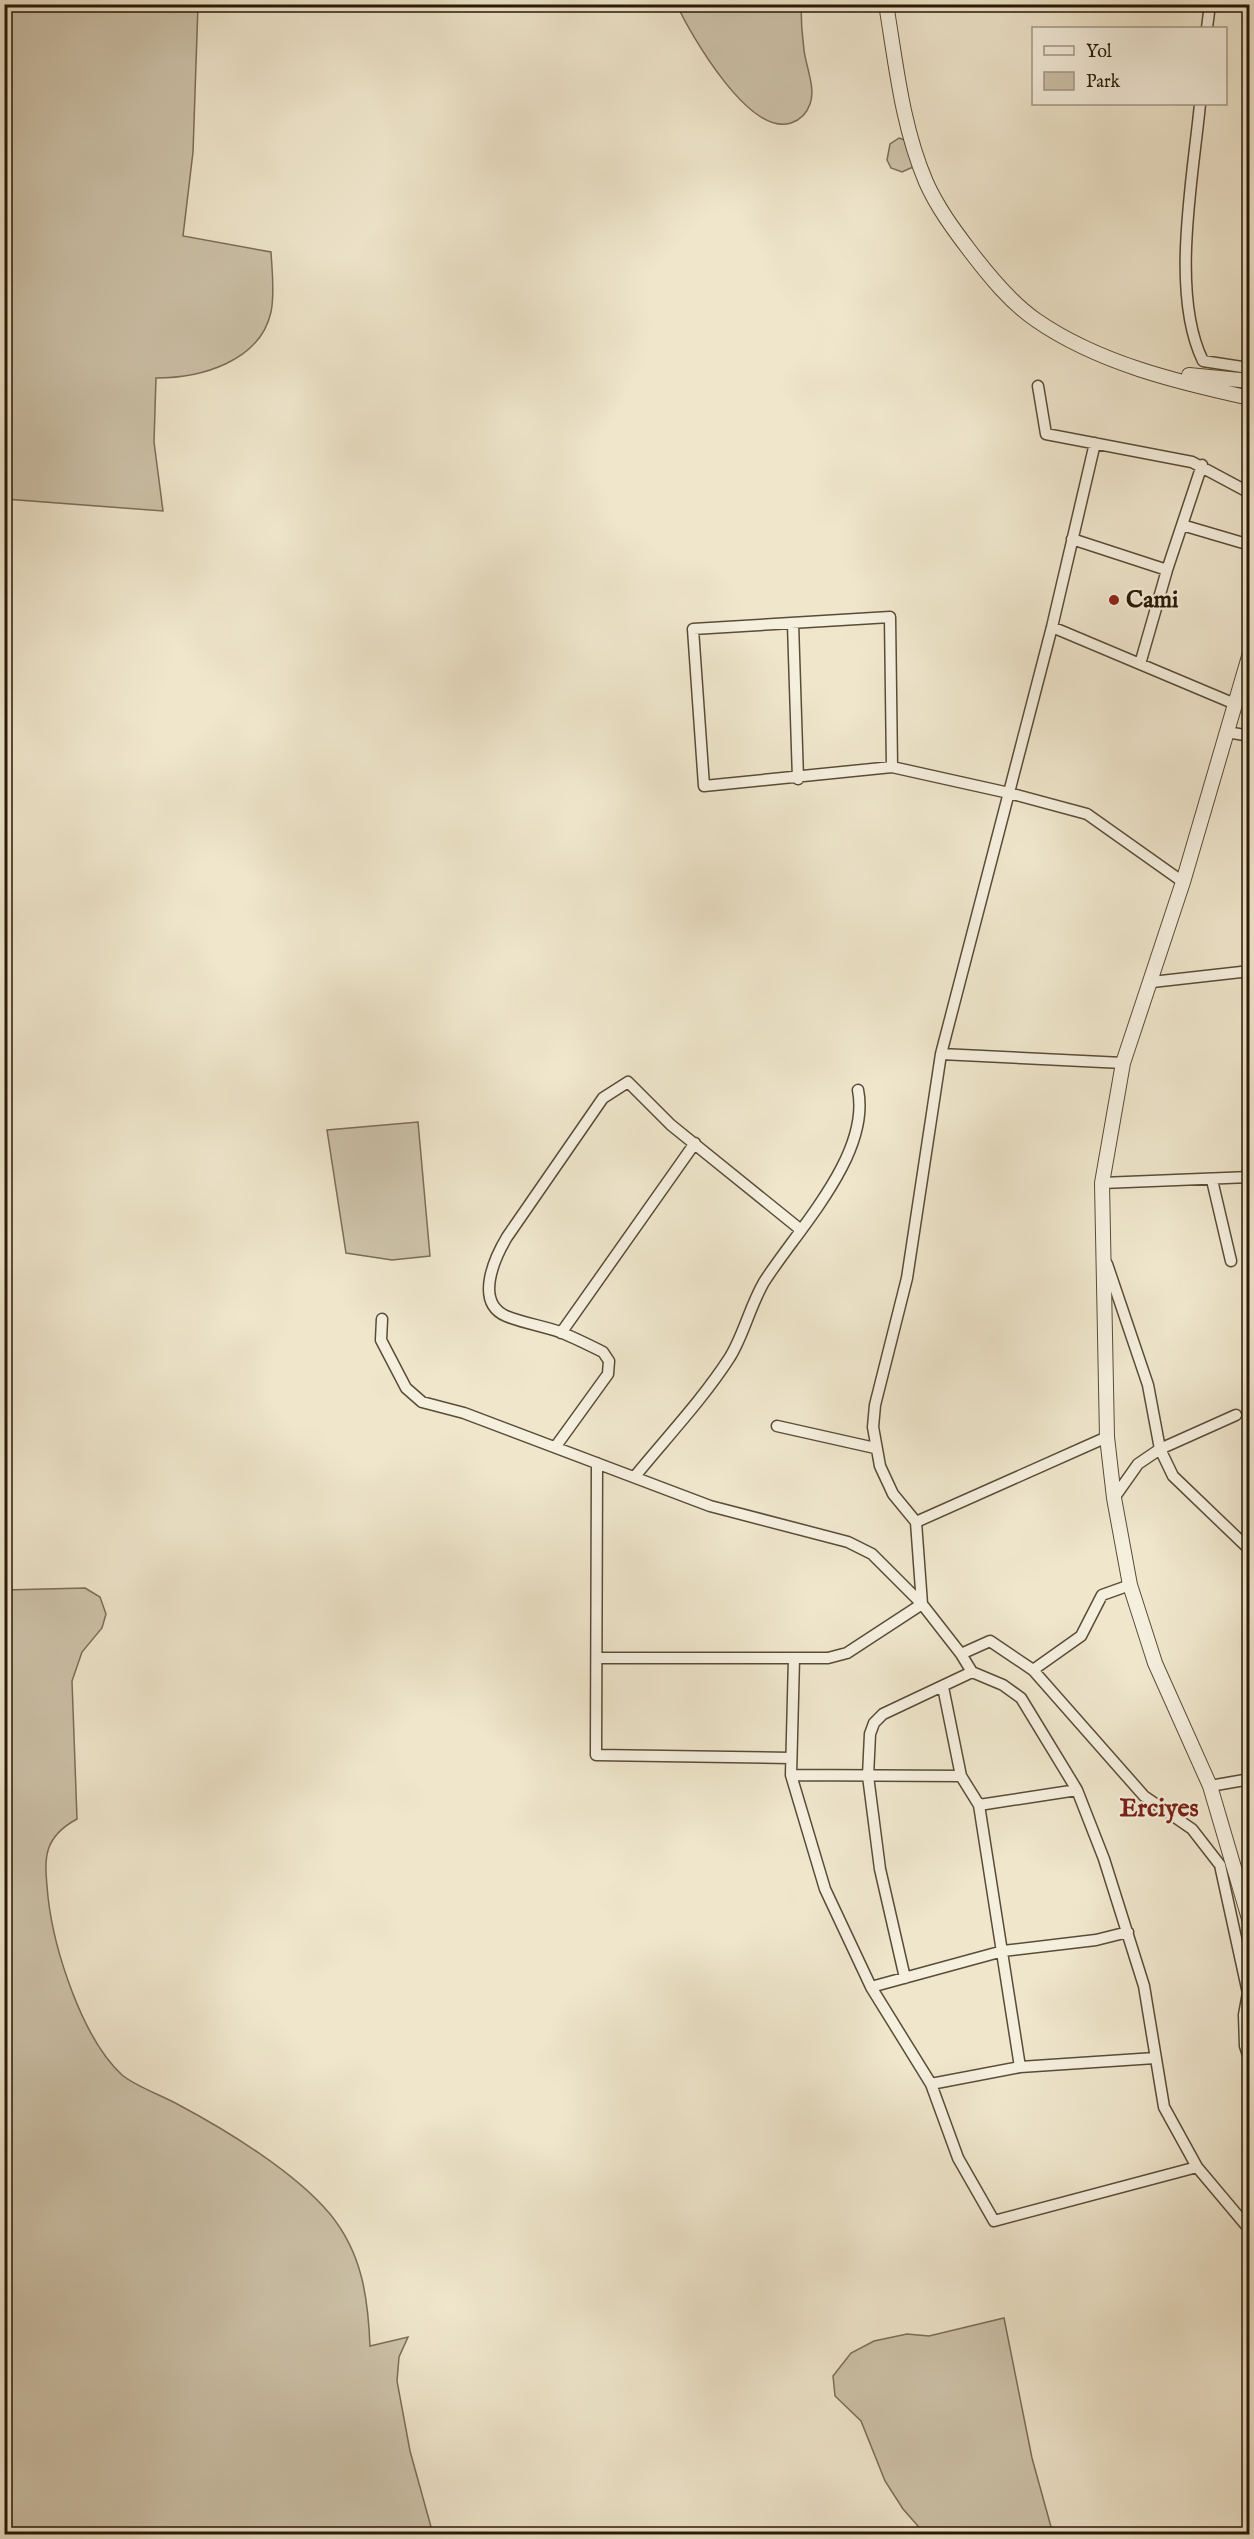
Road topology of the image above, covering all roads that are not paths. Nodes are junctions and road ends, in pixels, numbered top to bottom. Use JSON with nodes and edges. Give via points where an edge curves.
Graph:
{"nodes":[{"id":1,"x":886,"y":4,"type":"edge"},
{"id":2,"x":1210,"y":4,"type":"edge"},
{"id":3,"x":1208,"y":27,"type":"edge"},
{"id":4,"x":1200,"y":105,"type":"edge"},
{"id":5,"x":1250,"y":365,"type":"edge"},
{"id":6,"x":1139,"y":369,"type":"junction"},
{"id":7,"x":1250,"y":381,"type":"edge"},
{"id":8,"x":1038,"y":386,"type":"dead end"},
{"id":9,"x":1250,"y":398,"type":"edge"},
{"id":10,"x":1095,"y":443,"type":"junction"},
{"id":11,"x":1202,"y":465,"type":"junction"},
{"id":12,"x":1250,"y":493,"type":"edge"},
{"id":13,"x":1182,"y":525,"type":"junction"},
{"id":14,"x":1072,"y":539,"type":"junction"},
{"id":15,"x":1250,"y":545,"type":"edge"},
{"id":16,"x":1167,"y":570,"type":"junction"},
{"id":17,"x":792,"y":624,"type":"junction"},
{"id":18,"x":1052,"y":627,"type":"junction"},
{"id":19,"x":1250,"y":653,"type":"edge"},
{"id":20,"x":1140,"y":664,"type":"junction"},
{"id":21,"x":1235,"y":704,"type":"junction"},
{"id":22,"x":1227,"y":732,"type":"junction"},
{"id":23,"x":1250,"y":736,"type":"edge"},
{"id":24,"x":892,"y":767,"type":"junction"},
{"id":25,"x":798,"y":779,"type":"junction"},
{"id":26,"x":1009,"y":793,"type":"junction"},
{"id":27,"x":1183,"y":882,"type":"junction"},
{"id":28,"x":1250,"y":971,"type":"edge"},
{"id":29,"x":1152,"y":982,"type":"junction"},
{"id":30,"x":941,"y":1054,"type":"junction"},
{"id":31,"x":1123,"y":1063,"type":"junction"},
{"id":32,"x":858,"y":1090,"type":"dead end"},
{"id":33,"x":695,"y":1143,"type":"junction"},
{"id":34,"x":1250,"y":1177,"type":"edge"},
{"id":35,"x":1212,"y":1180,"type":"junction"},
{"id":36,"x":1102,"y":1183,"type":"junction"},
{"id":37,"x":801,"y":1230,"type":"junction"},
{"id":38,"x":1104,"y":1255,"type":"junction"},
{"id":39,"x":1231,"y":1261,"type":"dead end"},
{"id":40,"x":382,"y":1319,"type":"dead end"},
{"id":41,"x":561,"y":1333,"type":"junction"},
{"id":42,"x":1236,"y":1415,"type":"dead end"},
{"id":43,"x":777,"y":1426,"type":"dead end"},
{"id":44,"x":1107,"y":1437,"type":"junction"},
{"id":45,"x":556,"y":1446,"type":"junction"},
{"id":46,"x":875,"y":1448,"type":"junction"},
{"id":47,"x":1160,"y":1449,"type":"junction"},
{"id":48,"x":597,"y":1463,"type":"junction"},
{"id":49,"x":636,"y":1475,"type":"junction"},
{"id":50,"x":1114,"y":1498,"type":"junction"},
{"id":51,"x":916,"y":1522,"type":"junction"},
{"id":52,"x":1250,"y":1550,"type":"edge"},
{"id":53,"x":1130,"y":1585,"type":"junction"},
{"id":54,"x":922,"y":1604,"type":"junction"},
{"id":55,"x":961,"y":1654,"type":"junction"},
{"id":56,"x":597,"y":1658,"type":"junction"},
{"id":57,"x":794,"y":1658,"type":"junction"},
{"id":58,"x":1033,"y":1670,"type":"junction"},
{"id":59,"x":972,"y":1672,"type":"junction"},
{"id":60,"x":943,"y":1687,"type":"junction"},
{"id":61,"x":791,"y":1758,"type":"junction"},
{"id":62,"x":791,"y":1775,"type":"junction"},
{"id":63,"x":868,"y":1776,"type":"junction"},
{"id":64,"x":961,"y":1776,"type":"junction"},
{"id":65,"x":1250,"y":1779,"type":"edge"},
{"id":66,"x":1210,"y":1786,"type":"junction"},
{"id":67,"x":1077,"y":1790,"type":"junction"},
{"id":68,"x":979,"y":1805,"type":"junction"},
{"id":69,"x":1227,"y":1866,"type":"junction"},
{"id":70,"x":1250,"y":1922,"type":"edge"},
{"id":71,"x":1128,"y":1932,"type":"junction"},
{"id":72,"x":1003,"y":1951,"type":"junction"},
{"id":73,"x":905,"y":1978,"type":"junction"},
{"id":74,"x":871,"y":1987,"type":"junction"},
{"id":75,"x":1155,"y":2058,"type":"junction"},
{"id":76,"x":1250,"y":2061,"type":"edge"},
{"id":77,"x":1020,"y":2067,"type":"junction"},
{"id":78,"x":931,"y":2084,"type":"junction"},
{"id":79,"x":1197,"y":2167,"type":"junction"},
{"id":80,"x":1250,"y":2230,"type":"edge"}],
"edges":[{"from":1,"to":6,"type":"street","via":[[903,109],[926,182],[953,229],[993,280],[1035,320],[1085,348]]},
{"from":2,"to":3,"type":"street"},
{"from":4,"to":5,"type":"street","via":[[1184,283],[1192,339],[1203,361]]},
{"from":6,"to":7,"type":"street"},
{"from":6,"to":9,"type":"street"},
{"from":8,"to":10,"type":"street","via":[[1046,434]]},
{"from":10,"to":11,"type":"street"},
{"from":10,"to":14,"type":"street"},
{"from":11,"to":12,"type":"street"},
{"from":11,"to":13,"type":"street"},
{"from":13,"to":15,"type":"street"},
{"from":13,"to":16,"type":"street"},
{"from":14,"to":16,"type":"street"},
{"from":14,"to":18,"type":"street"},
{"from":16,"to":20,"type":"street"},
{"from":17,"to":24,"type":"street","via":[[890,617]]},
{"from":17,"to":25,"type":"street"},
{"from":17,"to":25,"type":"street","via":[[693,629],[704,786]]},
{"from":18,"to":20,"type":"street"},
{"from":18,"to":26,"type":"street"},
{"from":19,"to":21,"type":"street"},
{"from":20,"to":21,"type":"street"},
{"from":21,"to":22,"type":"street"},
{"from":22,"to":23,"type":"street"},
{"from":22,"to":27,"type":"street"},
{"from":24,"to":25,"type":"street"},
{"from":24,"to":26,"type":"street"},
{"from":26,"to":27,"type":"street","via":[[1088,814]]},
{"from":26,"to":30,"type":"street"},
{"from":27,"to":29,"type":"street"},
{"from":28,"to":29,"type":"street"},
{"from":29,"to":31,"type":"street"},
{"from":30,"to":31,"type":"street"},
{"from":30,"to":46,"type":"street","via":[[908,1278],[875,1405]]},
{"from":31,"to":36,"type":"street"},
{"from":32,"to":37,"type":"street","via":[[859,1122],[844,1162]]},
{"from":33,"to":37,"type":"street"},
{"from":33,"to":41,"type":"street"},
{"from":33,"to":41,"type":"street","via":[[658,1114],[628,1082],[603,1098],[507,1237],[490,1277],[491,1298],[500,1312]]},
{"from":34,"to":35,"type":"street"},
{"from":35,"to":36,"type":"street"},
{"from":35,"to":39,"type":"street"},
{"from":36,"to":38,"type":"street"},
{"from":37,"to":49,"type":"street","via":[[764,1282],[725,1363]]},
{"from":38,"to":44,"type":"street"},
{"from":38,"to":47,"type":"street","via":[[1148,1384]]},
{"from":40,"to":45,"type":"street","via":[[381,1340],[401,1380],[417,1399]]},
{"from":41,"to":45,"type":"street","via":[[603,1352],[610,1365],[608,1374]]},
{"from":42,"to":47,"type":"street"},
{"from":43,"to":46,"type":"street"},
{"from":44,"to":50,"type":"street"},
{"from":44,"to":51,"type":"street"},
{"from":45,"to":48,"type":"street"},
{"from":46,"to":51,"type":"street","via":[[893,1494]]},
{"from":47,"to":50,"type":"street","via":[[1138,1464]]},
{"from":47,"to":52,"type":"street","via":[[1173,1476]]},
{"from":48,"to":49,"type":"street"},
{"from":48,"to":56,"type":"street"},
{"from":49,"to":54,"type":"street","via":[[710,1506],[862,1548]]},
{"from":50,"to":53,"type":"street"},
{"from":51,"to":54,"type":"street"},
{"from":53,"to":58,"type":"street","via":[[1102,1595],[1081,1636]]},
{"from":53,"to":66,"type":"street","via":[[1155,1663]]},
{"from":54,"to":55,"type":"street"},
{"from":54,"to":57,"type":"street","via":[[847,1653],[828,1658]]},
{"from":55,"to":58,"type":"street","via":[[990,1641]]},
{"from":55,"to":59,"type":"street"},
{"from":56,"to":57,"type":"street"},
{"from":56,"to":61,"type":"street","via":[[596,1755]]},
{"from":57,"to":61,"type":"street"},
{"from":58,"to":69,"type":"street","via":[[1144,1796],[1192,1829]]},
{"from":59,"to":60,"type":"street"},
{"from":59,"to":67,"type":"street","via":[[1003,1685],[1021,1698]]},
{"from":60,"to":63,"type":"street","via":[[878,1718],[868,1739]]},
{"from":60,"to":64,"type":"street"},
{"from":61,"to":62,"type":"street"},
{"from":62,"to":63,"type":"street"},
{"from":62,"to":74,"type":"street","via":[[825,1889]]},
{"from":63,"to":64,"type":"street"},
{"from":63,"to":73,"type":"street","via":[[880,1869]]},
{"from":64,"to":68,"type":"street"},
{"from":65,"to":66,"type":"street"},
{"from":66,"to":69,"type":"street"},
{"from":67,"to":68,"type":"street"},
{"from":67,"to":71,"type":"street"},
{"from":68,"to":72,"type":"street"},
{"from":69,"to":70,"type":"street"},
{"from":69,"to":76,"type":"street","via":[[1248,1993],[1244,2015],[1245,2046]]},
{"from":71,"to":72,"type":"street","via":[[1096,1940]]},
{"from":71,"to":75,"type":"street","via":[[1144,1986]]},
{"from":72,"to":73,"type":"street"},
{"from":72,"to":77,"type":"street"},
{"from":73,"to":74,"type":"street"},
{"from":74,"to":78,"type":"street"},
{"from":75,"to":77,"type":"street"},
{"from":75,"to":79,"type":"street","via":[[1164,2107]]},
{"from":77,"to":78,"type":"street"},
{"from":78,"to":79,"type":"street","via":[[958,2158],[994,2221]]},
{"from":79,"to":80,"type":"street"}]}
